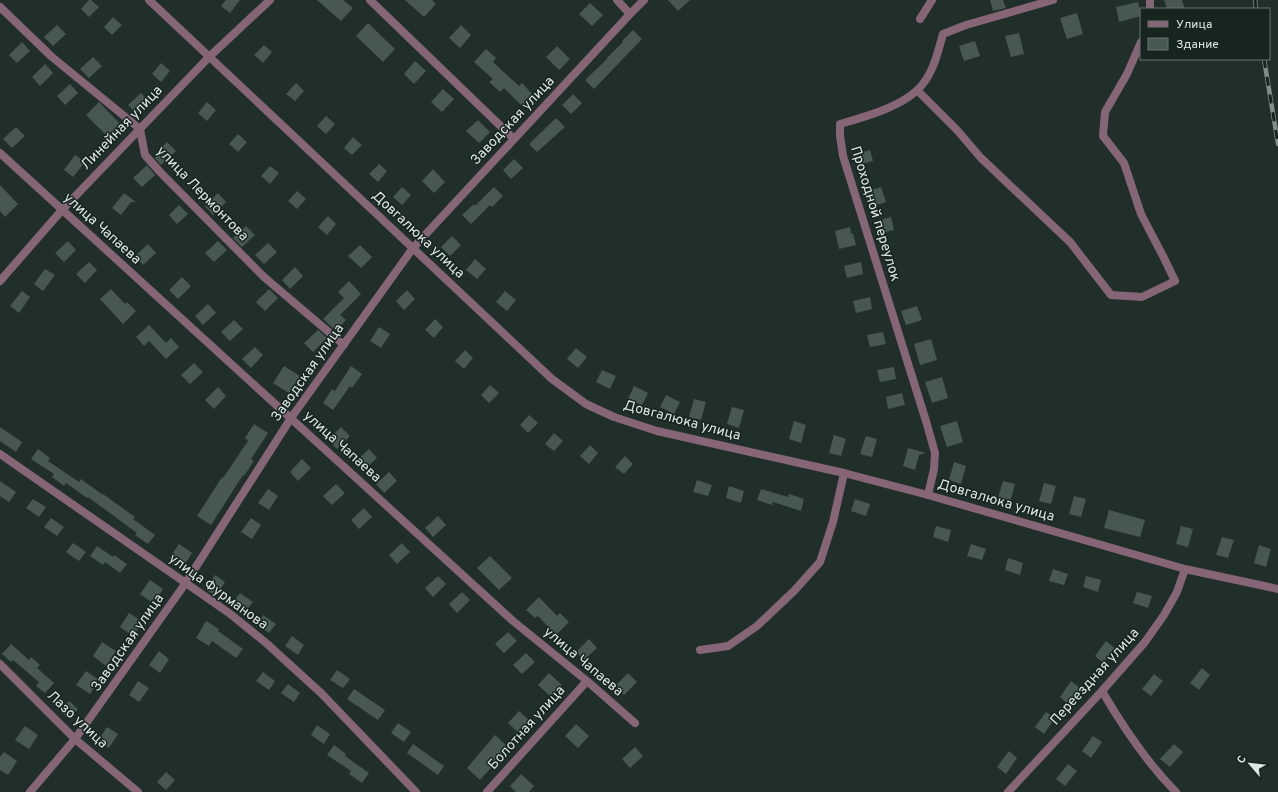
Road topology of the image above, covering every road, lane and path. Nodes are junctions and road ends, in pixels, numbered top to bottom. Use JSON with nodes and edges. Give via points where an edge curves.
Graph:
{"nodes":[{"id":1,"x":149,"y":0,"type":"edge"},
{"id":2,"x":270,"y":0,"type":"edge"},
{"id":3,"x":370,"y":0,"type":"edge"},
{"id":4,"x":617,"y":0,"type":"edge"},
{"id":5,"x":644,"y":0,"type":"edge"},
{"id":6,"x":932,"y":0,"type":"edge"},
{"id":7,"x":1053,"y":0,"type":"edge"},
{"id":8,"x":0,"y":8,"type":"edge"},
{"id":9,"x":630,"y":14,"type":"junction"},
{"id":10,"x":920,"y":19,"type":"dead end"},
{"id":11,"x":1140,"y":44,"type":"edge"},
{"id":12,"x":209,"y":57,"type":"junction"},
{"id":13,"x":917,"y":90,"type":"junction"},
{"id":14,"x":140,"y":129,"type":"junction"},
{"id":15,"x":514,"y":139,"type":"junction"},
{"id":16,"x":0,"y":153,"type":"edge"},
{"id":17,"x":62,"y":210,"type":"junction"},
{"id":18,"x":413,"y":248,"type":"junction"},
{"id":19,"x":0,"y":281,"type":"edge"},
{"id":20,"x":344,"y":345,"type":"junction"},
{"id":21,"x":291,"y":418,"type":"junction"},
{"id":22,"x":0,"y":454,"type":"edge"},
{"id":23,"x":844,"y":473,"type":"junction"},
{"id":24,"x":928,"y":495,"type":"junction"},
{"id":25,"x":1185,"y":569,"type":"junction"},
{"id":26,"x":185,"y":584,"type":"junction"},
{"id":27,"x":1278,"y":589,"type":"edge"},
{"id":28,"x":700,"y":650,"type":"dead end"},
{"id":29,"x":0,"y":664,"type":"edge"},
{"id":30,"x":587,"y":681,"type":"junction"},
{"id":31,"x":1102,"y":691,"type":"junction"},
{"id":32,"x":635,"y":723,"type":"dead end"},
{"id":33,"x":75,"y":739,"type":"junction"},
{"id":34,"x":33,"y":791,"type":"edge"},
{"id":35,"x":138,"y":792,"type":"edge"},
{"id":36,"x":416,"y":792,"type":"edge"},
{"id":37,"x":487,"y":792,"type":"edge"},
{"id":38,"x":1008,"y":792,"type":"edge"},
{"id":39,"x":1176,"y":792,"type":"edge"}],
"edges":[{"from":1,"to":12,"type":"street","name":"Довгалюка улица"},
{"from":2,"to":12,"type":"street","name":"Линейная улица"},
{"from":3,"to":15,"type":"street"},
{"from":4,"to":9,"type":"street"},
{"from":5,"to":9,"type":"street","name":"Заводская улица"},
{"from":6,"to":10,"type":"street"},
{"from":7,"to":13,"type":"street","name":"Проходной переулок","via":[[942,34],[932,68]]},
{"from":8,"to":14,"type":"street","via":[[52,58]]},
{"from":9,"to":15,"type":"street","name":"Заводская улица"},
{"from":11,"to":13,"type":"street","via":[[1127,74],[1105,112],[1103,136],[1124,163],[1141,214],[1175,281],[1142,297],[1111,295],[1070,242],[981,158]]},
{"from":12,"to":14,"type":"street","name":"Линейная улица"},
{"from":12,"to":18,"type":"street","name":"Довгалюка улица"},
{"from":13,"to":24,"type":"street","name":"Проходной переулок","via":[[907,100],[840,124],[840,136],[843,156],[935,453]]},
{"from":14,"to":17,"type":"street","name":"Линейная улица"},
{"from":14,"to":20,"type":"street","name":"улица Лермонтова","via":[[144,155],[264,277]]},
{"from":15,"to":18,"type":"street","name":"Заводская улица"},
{"from":16,"to":17,"type":"street","name":"улица Чапаева"},
{"from":17,"to":19,"type":"street","name":"Линейная улица"},
{"from":17,"to":21,"type":"street","name":"улица Чапаева"},
{"from":18,"to":20,"type":"street","name":"Заводская улица"},
{"from":18,"to":23,"type":"street","name":"Довгалюка улица","via":[[552,379],[586,404],[614,417],[657,431]]},
{"from":20,"to":21,"type":"street","name":"Заводская улица"},
{"from":21,"to":26,"type":"street","name":"Заводская улица"},
{"from":21,"to":30,"type":"street","name":"улица Чапаева","via":[[513,621]]},
{"from":22,"to":26,"type":"street","name":"улица Фурманова"},
{"from":23,"to":24,"type":"street","name":"Довгалюка улица"},
{"from":23,"to":28,"type":"street","via":[[833,522],[820,562],[757,626],[728,646]]},
{"from":24,"to":25,"type":"street","name":"Довгалюка улица"},
{"from":25,"to":27,"type":"street","name":"Довгалюка улица"},
{"from":25,"to":31,"type":"street","name":"Переездная улица","via":[[1177,592],[1164,615],[1145,642]]},
{"from":26,"to":33,"type":"street","name":"Заводская улица"},
{"from":26,"to":36,"type":"street","name":"улица Фурманова","via":[[229,613],[265,642],[321,693]]},
{"from":29,"to":33,"type":"street","name":"Лазо улица"},
{"from":30,"to":32,"type":"street","name":"улица Чапаева"},
{"from":30,"to":37,"type":"street","name":"Болотная улица"},
{"from":31,"to":38,"type":"street","name":"Переездная улица"},
{"from":31,"to":39,"type":"street","via":[[1126,730]]},
{"from":33,"to":34,"type":"street","name":"Заводская улица"},
{"from":33,"to":35,"type":"street","name":"Лазо улица"}]}
